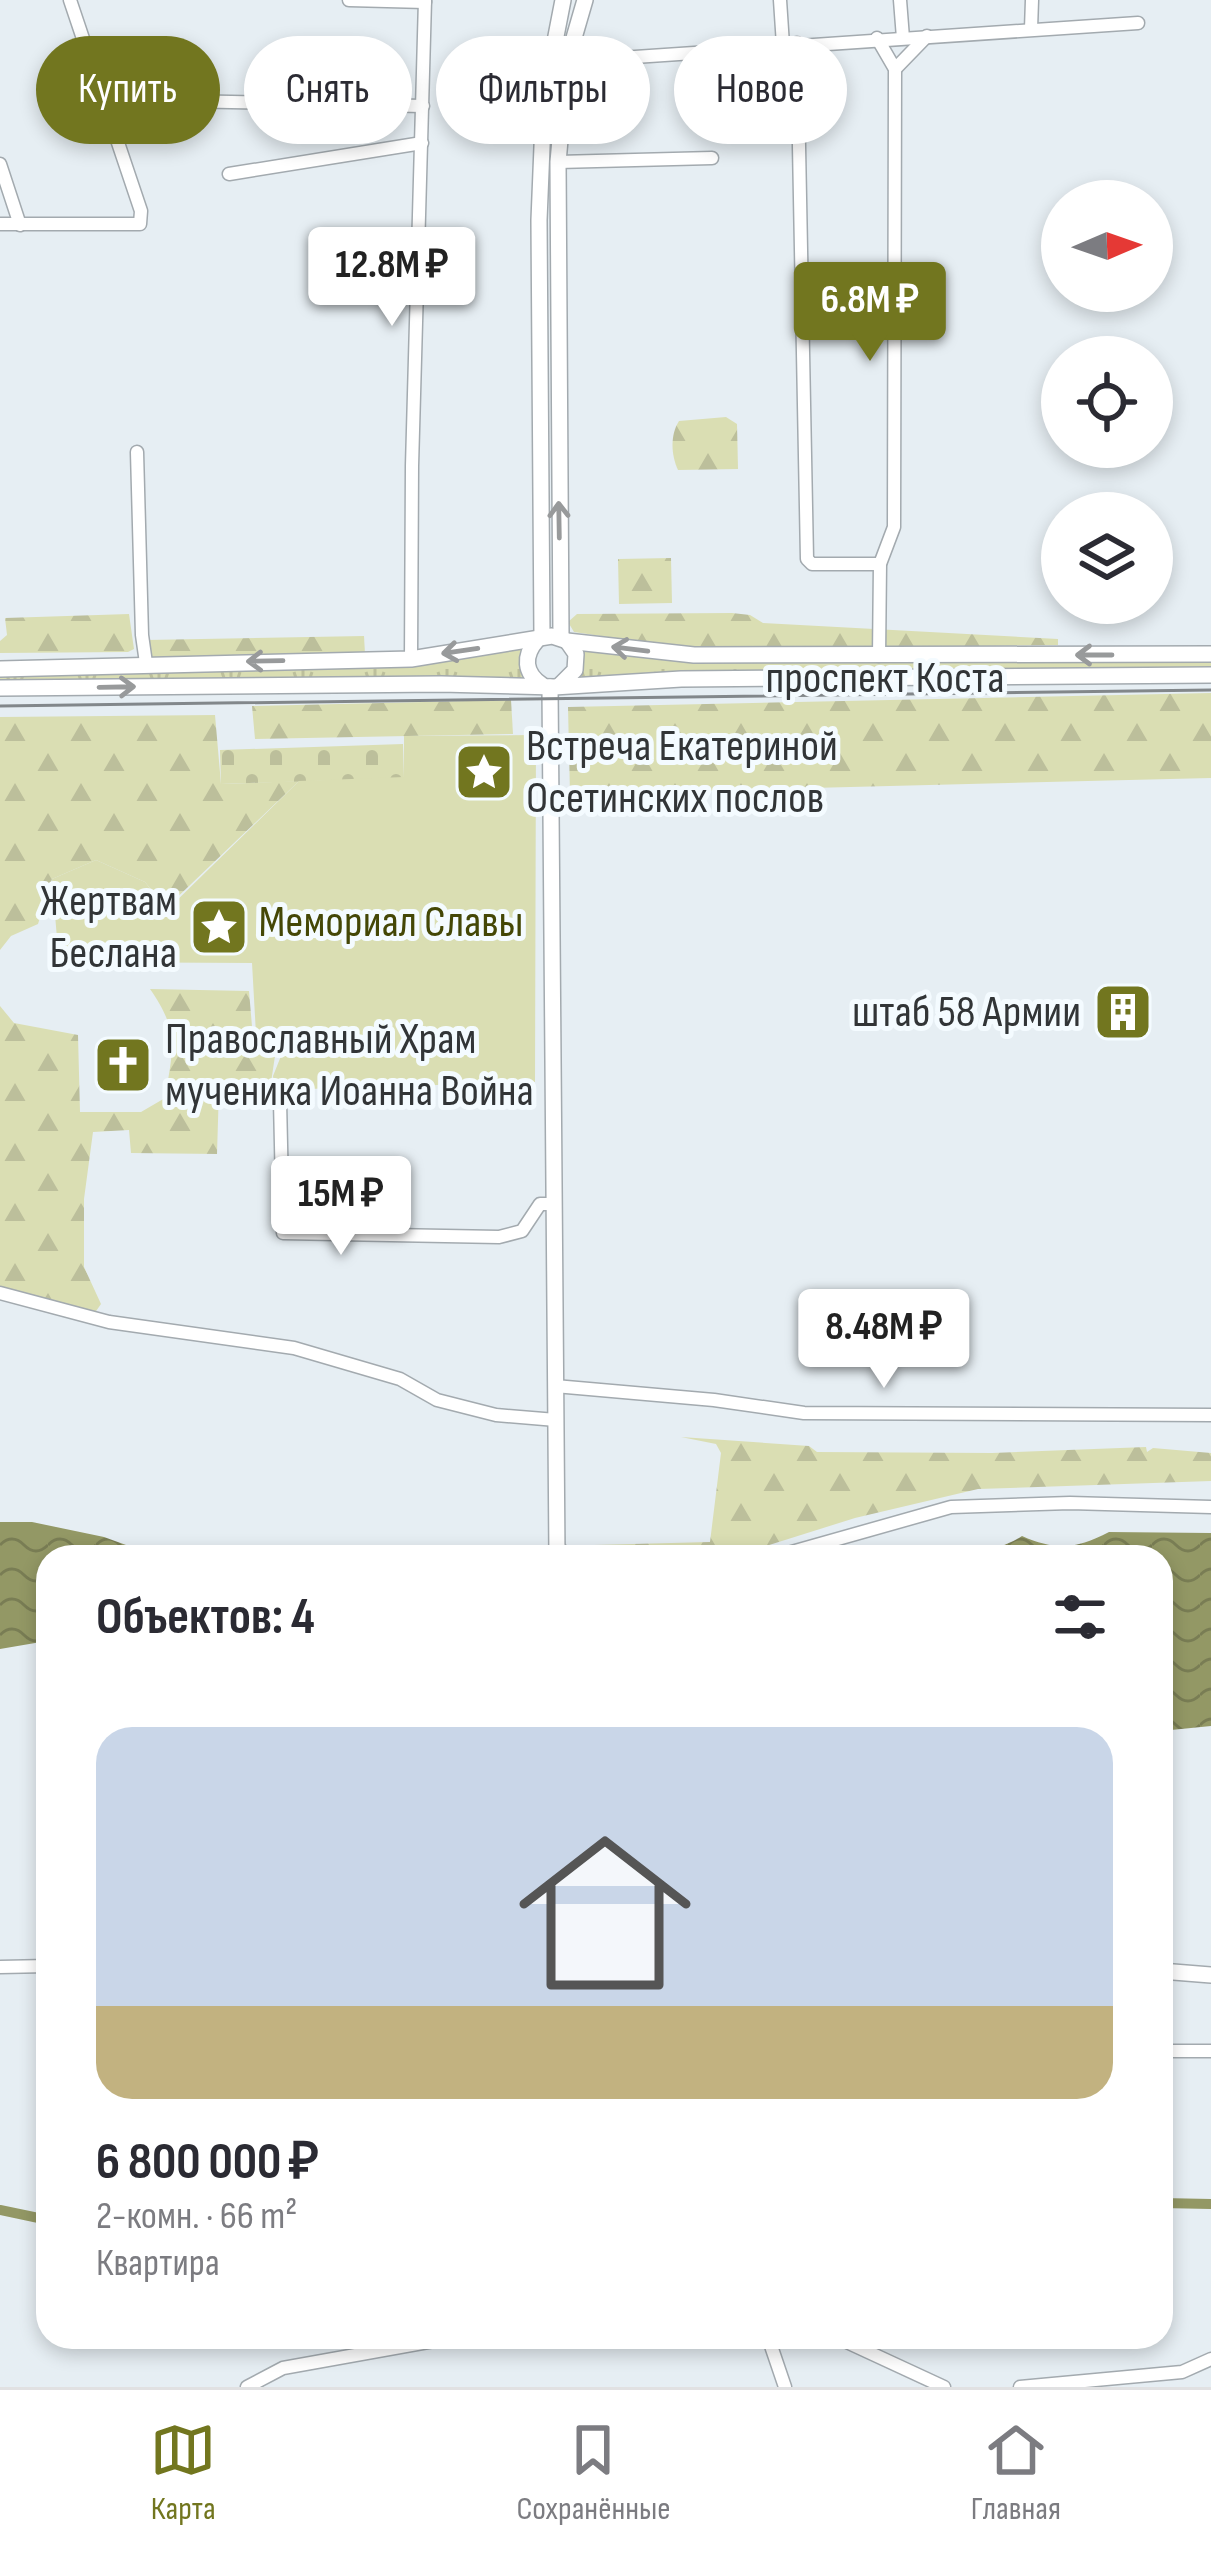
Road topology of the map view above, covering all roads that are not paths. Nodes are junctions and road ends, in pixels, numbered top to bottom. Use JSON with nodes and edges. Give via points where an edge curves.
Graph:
{"nodes":[{"id":1,"x":70,"y":0,"type":"edge"},
{"id":2,"x":349,"y":0,"type":"edge"},
{"id":3,"x":563,"y":0,"type":"edge"},
{"id":4,"x":585,"y":0,"type":"edge"},
{"id":5,"x":780,"y":0,"type":"edge"},
{"id":6,"x":900,"y":0,"type":"edge"},
{"id":7,"x":1032,"y":0,"type":"edge"},
{"id":8,"x":425,"y":1,"type":"edge"},
{"id":9,"x":1138,"y":22,"type":"dead end"},
{"id":10,"x":1031,"y":29,"type":"junction"},
{"id":11,"x":555,"y":36,"type":"edge"},
{"id":12,"x":575,"y":36,"type":"edge"},
{"id":13,"x":788,"y":36,"type":"edge"},
{"id":14,"x":928,"y":36,"type":"junction"},
{"id":15,"x":877,"y":38,"type":"junction"},
{"id":16,"x":903,"y":38,"type":"junction"},
{"id":17,"x":847,"y":40,"type":"edge"},
{"id":18,"x":895,"y":69,"type":"junction"},
{"id":19,"x":220,"y":102,"type":"edge"},
{"id":20,"x":423,"y":106,"type":"junction"},
{"id":21,"x":422,"y":143,"type":"junction"},
{"id":22,"x":545,"y":144,"type":"edge"},
{"id":23,"x":560,"y":144,"type":"edge"},
{"id":24,"x":793,"y":144,"type":"edge"},
{"id":25,"x":712,"y":158,"type":"dead end"},
{"id":26,"x":558,"y":162,"type":"junction"},
{"id":27,"x":0,"y":164,"type":"edge"},
{"id":28,"x":229,"y":174,"type":"dead end"},
{"id":29,"x":0,"y":224,"type":"edge"},
{"id":30,"x":20,"y":225,"type":"junction"},
{"id":31,"x":137,"y":452,"type":"dead end"},
{"id":32,"x":880,"y":564,"type":"junction"},
{"id":33,"x":540,"y":639,"type":"junction"},
{"id":34,"x":564,"y":639,"type":"junction"},
{"id":35,"x":1211,"y":654,"type":"edge"},
{"id":36,"x":879,"y":656,"type":"junction"},
{"id":37,"x":411,"y":658,"type":"junction"},
{"id":38,"x":146,"y":663,"type":"junction"},
{"id":39,"x":0,"y":669,"type":"edge"},
{"id":40,"x":1211,"y":675,"type":"edge"},
{"id":41,"x":550,"y":686,"type":"junction"},
{"id":42,"x":0,"y":688,"type":"edge"},
{"id":43,"x":280,"y":1101,"type":"dead end"},
{"id":44,"x":553,"y":1204,"type":"junction"},
{"id":45,"x":0,"y":1293,"type":"edge"},
{"id":46,"x":555,"y":1386,"type":"junction"},
{"id":47,"x":1211,"y":1414,"type":"edge"},
{"id":48,"x":556,"y":1420,"type":"junction"},
{"id":49,"x":1211,"y":1507,"type":"edge"},
{"id":50,"x":557,"y":1545,"type":"edge"},
{"id":51,"x":816,"y":1545,"type":"edge"},
{"id":52,"x":36,"y":1966,"type":"edge"},
{"id":53,"x":0,"y":1967,"type":"edge"},
{"id":54,"x":1173,"y":1972,"type":"edge"},
{"id":55,"x":1211,"y":1975,"type":"edge"},
{"id":56,"x":1211,"y":2050,"type":"edge"},
{"id":57,"x":1173,"y":2051,"type":"edge"},
{"id":58,"x":389,"y":2349,"type":"edge"},
{"id":59,"x":772,"y":2349,"type":"edge"},
{"id":60,"x":862,"y":2349,"type":"edge"},
{"id":61,"x":1211,"y":2359,"type":"edge"},
{"id":62,"x":1088,"y":2384,"type":"edge"},
{"id":63,"x":247,"y":2387,"type":"edge"},
{"id":64,"x":785,"y":2387,"type":"edge"},
{"id":65,"x":944,"y":2387,"type":"edge"},
{"id":66,"x":1020,"y":2387,"type":"edge"}],
"edges":[{"from":1,"to":30,"type":"street","via":[[140,224]]},
{"from":2,"to":8,"type":"street"},
{"from":3,"to":11,"type":"main road"},
{"from":4,"to":12,"type":"main road"},
{"from":5,"to":13,"type":"street"},
{"from":6,"to":16,"type":"street"},
{"from":7,"to":10,"type":"street"},
{"from":8,"to":20,"type":"street"},
{"from":9,"to":10,"type":"street"},
{"from":10,"to":14,"type":"street"},
{"from":14,"to":16,"type":"street"},
{"from":14,"to":18,"type":"street"},
{"from":15,"to":16,"type":"street"},
{"from":15,"to":17,"type":"street"},
{"from":15,"to":18,"type":"street"},
{"from":18,"to":32,"type":"street","via":[[893,527]]},
{"from":19,"to":20,"type":"street"},
{"from":20,"to":21,"type":"street"},
{"from":21,"to":28,"type":"street"},
{"from":21,"to":37,"type":"street"},
{"from":22,"to":33,"type":"main road"},
{"from":23,"to":26,"type":"main road"},
{"from":24,"to":32,"type":"street","via":[[807,559]]},
{"from":25,"to":26,"type":"street"},
{"from":34,"to":26,"type":"main road","one_way":true},
{"from":27,"to":30,"type":"street"},
{"from":29,"to":30,"type":"street"},
{"from":31,"to":38,"type":"street"},
{"from":32,"to":36,"type":"street"},
{"from":33,"to":34,"type":"main road","name":"проспект Коста"},
{"from":33,"to":37,"type":"main road","name":"проспект Коста","one_way":true},
{"from":33,"to":41,"type":"main road","via":[[527,664]]},
{"from":36,"to":34,"type":"main road","name":"проспект Коста","one_way":true,"via":[[694,655]]},
{"from":34,"to":41,"type":"main road","via":[[577,662],[572,677]]},
{"from":35,"to":36,"type":"main road","name":"проспект Коста","one_way":true},
{"from":37,"to":38,"type":"main road","name":"проспект Коста","one_way":true},
{"from":38,"to":39,"type":"main road","name":"проспект Коста"},
{"from":40,"to":41,"type":"main road","name":"проспект Коста"},
{"from":42,"to":41,"type":"main road","name":"проспект Коста","one_way":true},
{"from":41,"to":44,"type":"main road"},
{"from":43,"to":44,"type":"street","via":[[284,1233],[499,1237],[521,1231],[539,1204]]},
{"from":44,"to":46,"type":"main road"},
{"from":45,"to":48,"type":"street","via":[[109,1322],[294,1348],[400,1379],[436,1400]]},
{"from":46,"to":47,"type":"street","via":[[804,1413]]},
{"from":46,"to":48,"type":"main road"},
{"from":48,"to":50,"type":"main road"},
{"from":49,"to":51,"type":"street","via":[[951,1507]]},
{"from":52,"to":53,"type":"street"},
{"from":54,"to":55,"type":"main road"},
{"from":56,"to":57,"type":"street"},
{"from":58,"to":63,"type":"street","via":[[283,2368]]},
{"from":59,"to":64,"type":"street"},
{"from":60,"to":65,"type":"street"},
{"from":61,"to":62,"type":"street","via":[[1181,2372]]},
{"from":62,"to":66,"type":"street"}]}
